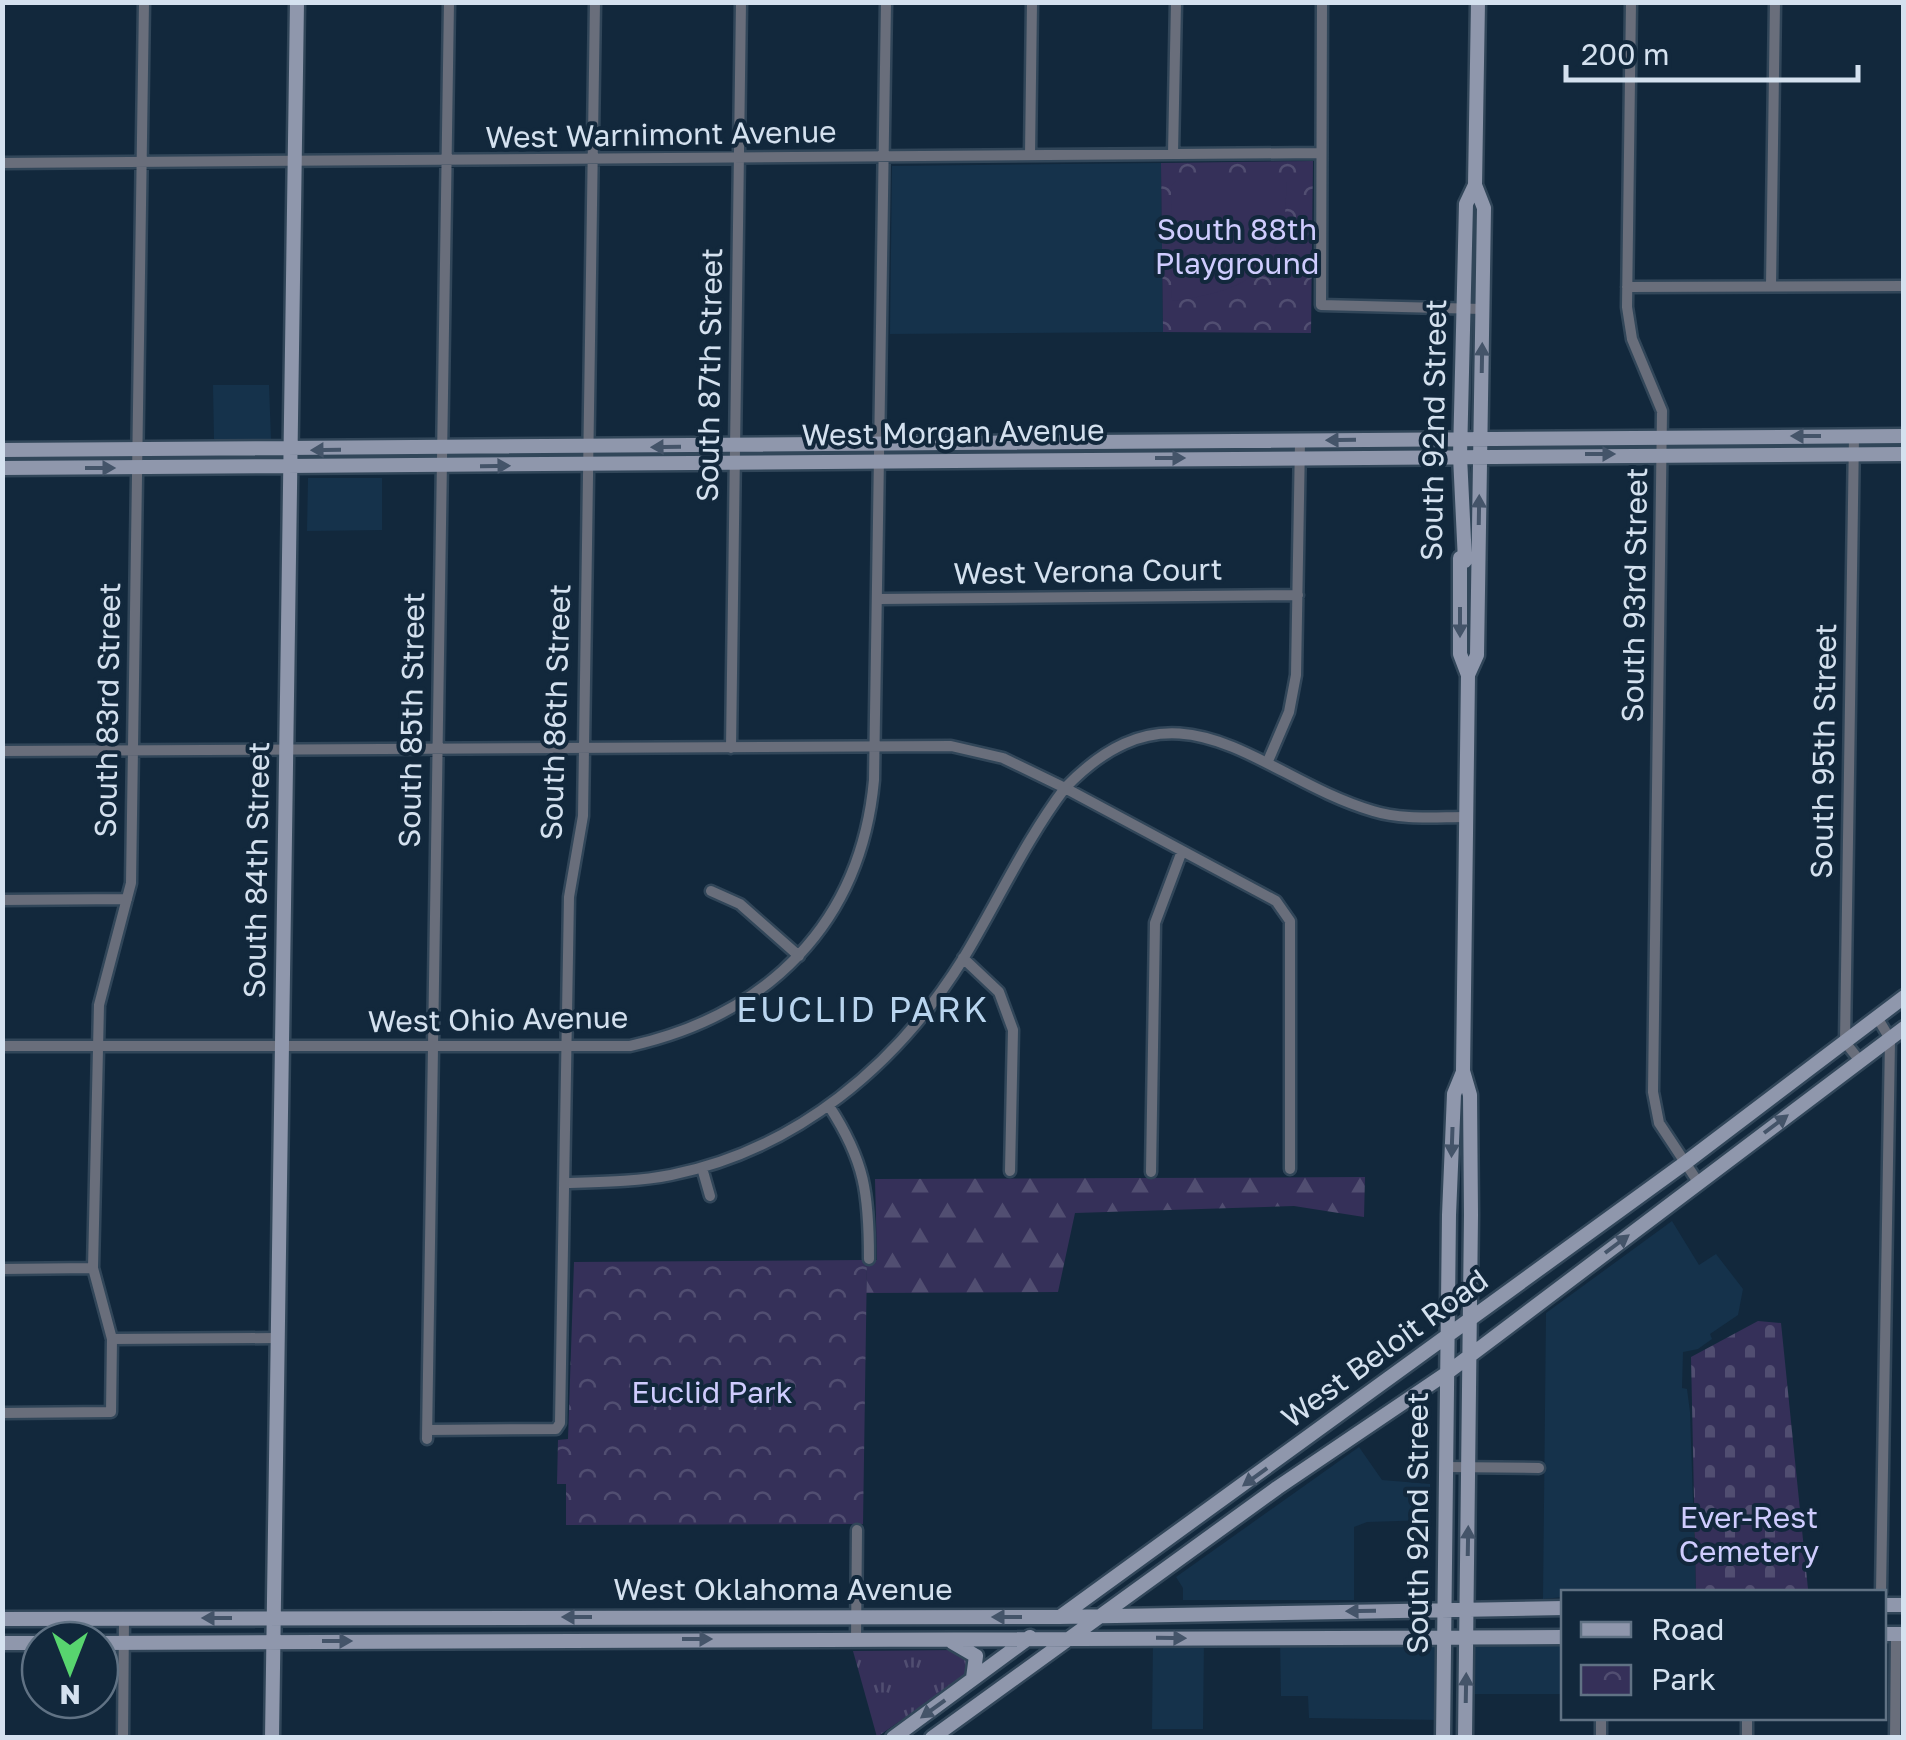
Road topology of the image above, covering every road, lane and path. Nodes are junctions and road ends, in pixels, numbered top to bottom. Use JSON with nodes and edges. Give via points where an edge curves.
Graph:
{"nodes":[{"id":1,"x":144,"y":2,"type":"edge"},
{"id":2,"x":297,"y":2,"type":"edge"},
{"id":3,"x":449,"y":2,"type":"edge"},
{"id":4,"x":595,"y":2,"type":"edge"},
{"id":5,"x":741,"y":2,"type":"edge"},
{"id":6,"x":886,"y":2,"type":"edge"},
{"id":7,"x":1032,"y":2,"type":"edge"},
{"id":8,"x":1176,"y":2,"type":"edge"},
{"id":9,"x":1322,"y":2,"type":"edge"},
{"id":10,"x":1478,"y":2,"type":"edge"},
{"id":11,"x":1631,"y":2,"type":"edge"},
{"id":12,"x":1775,"y":2,"type":"edge"},
{"id":13,"x":1320,"y":152,"type":"junction"},
{"id":14,"x":1173,"y":154,"type":"junction"},
{"id":15,"x":1030,"y":155,"type":"junction"},
{"id":16,"x":884,"y":158,"type":"junction"},
{"id":17,"x":738,"y":160,"type":"junction"},
{"id":18,"x":592,"y":161,"type":"junction"},
{"id":19,"x":294,"y":162,"type":"junction"},
{"id":20,"x":446,"y":162,"type":"junction"},
{"id":21,"x":2,"y":163,"type":"edge"},
{"id":22,"x":141,"y":163,"type":"junction"},
{"id":23,"x":1475,"y":185,"type":"junction"},
{"id":24,"x":1771,"y":286,"type":"junction"},
{"id":25,"x":1904,"y":286,"type":"edge"},
{"id":26,"x":1627,"y":287,"type":"junction"},
{"id":27,"x":1463,"y":308,"type":"junction"},
{"id":28,"x":1482,"y":309,"type":"junction"},
{"id":29,"x":1854,"y":436,"type":"junction"},
{"id":30,"x":1904,"y":436,"type":"edge"},
{"id":31,"x":1662,"y":437,"type":"junction"},
{"id":32,"x":1549,"y":438,"type":"junction"},
{"id":33,"x":1400,"y":440,"type":"junction"},
{"id":34,"x":1461,"y":440,"type":"junction"},
{"id":35,"x":1300,"y":441,"type":"junction"},
{"id":36,"x":734,"y":446,"type":"junction"},
{"id":37,"x":442,"y":448,"type":"junction"},
{"id":38,"x":588,"y":448,"type":"junction"},
{"id":39,"x":1480,"y":448,"type":"junction"},
{"id":40,"x":2,"y":450,"type":"edge"},
{"id":41,"x":137,"y":451,"type":"junction"},
{"id":42,"x":291,"y":451,"type":"junction"},
{"id":43,"x":1085,"y":451,"type":"junction"},
{"id":44,"x":878,"y":452,"type":"junction"},
{"id":45,"x":1548,"y":454,"type":"junction"},
{"id":46,"x":1662,"y":454,"type":"junction"},
{"id":47,"x":1904,"y":454,"type":"edge"},
{"id":48,"x":1400,"y":456,"type":"junction"},
{"id":49,"x":1460,"y":456,"type":"junction"},
{"id":50,"x":1854,"y":456,"type":"junction"},
{"id":51,"x":1300,"y":458,"type":"junction"},
{"id":52,"x":734,"y":462,"type":"junction"},
{"id":53,"x":588,"y":464,"type":"junction"},
{"id":54,"x":442,"y":466,"type":"junction"},
{"id":55,"x":2,"y":468,"type":"edge"},
{"id":56,"x":137,"y":468,"type":"junction"},
{"id":57,"x":290,"y":468,"type":"junction"},
{"id":58,"x":1298,"y":596,"type":"junction"},
{"id":59,"x":879,"y":599,"type":"junction"},
{"id":60,"x":1468,"y":675,"type":"junction"},
{"id":61,"x":876,"y":746,"type":"junction"},
{"id":62,"x":731,"y":748,"type":"junction"},
{"id":63,"x":584,"y":749,"type":"junction"},
{"id":64,"x":437,"y":750,"type":"junction"},
{"id":65,"x":2,"y":751,"type":"edge"},
{"id":66,"x":286,"y":751,"type":"junction"},
{"id":67,"x":133,"y":752,"type":"junction"},
{"id":68,"x":1268,"y":761,"type":"junction"},
{"id":69,"x":1064,"y":788,"type":"junction"},
{"id":70,"x":1465,"y":817,"type":"junction"},
{"id":71,"x":1182,"y":851,"type":"junction"},
{"id":72,"x":712,"y":892,"type":"dead end"},
{"id":73,"x":2,"y":900,"type":"edge"},
{"id":74,"x":127,"y":900,"type":"junction"},
{"id":75,"x":798,"y":956,"type":"junction"},
{"id":76,"x":963,"y":958,"type":"junction"},
{"id":77,"x":1904,"y":997,"type":"edge"},
{"id":78,"x":1877,"y":1017,"type":"junction"},
{"id":79,"x":1904,"y":1028,"type":"edge"},
{"id":80,"x":1890,"y":1038,"type":"junction"},
{"id":81,"x":1845,"y":1042,"type":"junction"},
{"id":82,"x":98,"y":1045,"type":"junction"},
{"id":83,"x":2,"y":1046,"type":"edge"},
{"id":84,"x":282,"y":1046,"type":"junction"},
{"id":85,"x":431,"y":1046,"type":"junction"},
{"id":86,"x":565,"y":1048,"type":"junction"},
{"id":87,"x":1860,"y":1061,"type":"junction"},
{"id":88,"x":1463,"y":1071,"type":"junction"},
{"id":89,"x":829,"y":1106,"type":"junction"},
{"id":90,"x":1686,"y":1163,"type":"junction"},
{"id":91,"x":702,"y":1168,"type":"junction"},
{"id":92,"x":1290,"y":1170,"type":"dead end"},
{"id":93,"x":1010,"y":1171,"type":"dead end"},
{"id":94,"x":1151,"y":1172,"type":"dead end"},
{"id":95,"x":1698,"y":1182,"type":"junction"},
{"id":96,"x":564,"y":1184,"type":"junction"},
{"id":97,"x":710,"y":1196,"type":"dead end"},
{"id":98,"x":869,"y":1259,"type":"dead end"},
{"id":99,"x":93,"y":1268,"type":"junction"},
{"id":100,"x":2,"y":1269,"type":"edge"},
{"id":101,"x":1470,"y":1278,"type":"junction"},
{"id":102,"x":1504,"y":1295,"type":"junction"},
{"id":103,"x":1469,"y":1321,"type":"junction"},
{"id":104,"x":1447,"y":1337,"type":"junction"},
{"id":105,"x":276,"y":1338,"type":"junction"},
{"id":106,"x":112,"y":1339,"type":"junction"},
{"id":107,"x":1469,"y":1355,"type":"junction"},
{"id":108,"x":1447,"y":1373,"type":"junction"},
{"id":109,"x":2,"y":1412,"type":"edge"},
{"id":110,"x":560,"y":1423,"type":"joint"},
{"id":111,"x":1468,"y":1466,"type":"junction"},
{"id":112,"x":1446,"y":1467,"type":"junction"},
{"id":113,"x":1539,"y":1468,"type":"dead end"},
{"id":114,"x":857,"y":1530,"type":"dead end"},
{"id":115,"x":1148,"y":1583,"type":"junction"},
{"id":116,"x":1880,"y":1590,"type":"edge"},
{"id":117,"x":1561,"y":1608,"type":"edge"},
{"id":118,"x":1467,"y":1609,"type":"junction"},
{"id":119,"x":1444,"y":1610,"type":"junction"},
{"id":120,"x":1178,"y":1614,"type":"junction"},
{"id":121,"x":1104,"y":1615,"type":"junction"},
{"id":122,"x":274,"y":1617,"type":"junction"},
{"id":123,"x":856,"y":1617,"type":"junction"},
{"id":124,"x":1060,"y":1617,"type":"junction"},
{"id":125,"x":124,"y":1618,"type":"junction"},
{"id":126,"x":2,"y":1619,"type":"edge"},
{"id":127,"x":1895,"y":1634,"type":"edge"},
{"id":128,"x":856,"y":1638,"type":"junction"},
{"id":129,"x":941,"y":1638,"type":"junction"},
{"id":130,"x":1029,"y":1638,"type":"junction"},
{"id":131,"x":1073,"y":1638,"type":"junction"},
{"id":132,"x":1561,"y":1638,"type":"edge"},
{"id":133,"x":1446,"y":1639,"type":"junction"},
{"id":134,"x":1467,"y":1639,"type":"junction"},
{"id":135,"x":273,"y":1641,"type":"junction"},
{"id":136,"x":120,"y":1642,"type":"edge"},
{"id":137,"x":124,"y":1642,"type":"junction"},
{"id":138,"x":972,"y":1680,"type":"junction"},
{"id":139,"x":122,"y":1738,"type":"edge"},
{"id":140,"x":272,"y":1738,"type":"edge"},
{"id":141,"x":894,"y":1738,"type":"edge"},
{"id":142,"x":932,"y":1738,"type":"edge"},
{"id":143,"x":1443,"y":1738,"type":"edge"},
{"id":144,"x":1465,"y":1738,"type":"edge"},
{"id":145,"x":1895,"y":1738,"type":"edge"}],
"edges":[{"from":1,"to":22,"type":"street","name":"South 83rd Street"},
{"from":2,"to":19,"type":"main road","name":"South 84th Street"},
{"from":3,"to":20,"type":"street","name":"South 85th Street"},
{"from":4,"to":18,"type":"street","name":"South 86th Street"},
{"from":5,"to":17,"type":"street","name":"South 87th Street"},
{"from":6,"to":16,"type":"street","name":"West Ohio Avenue"},
{"from":7,"to":15,"type":"street"},
{"from":8,"to":14,"type":"street"},
{"from":9,"to":13,"type":"street"},
{"from":10,"to":23,"type":"main road","name":"South 92nd Street"},
{"from":11,"to":26,"type":"street","name":"South 93rd Street"},
{"from":12,"to":24,"type":"street"},
{"from":13,"to":14,"type":"street","name":"West Warnimont Avenue"},
{"from":13,"to":27,"type":"street","via":[[1321,305]]},
{"from":14,"to":15,"type":"street","name":"West Warnimont Avenue"},
{"from":15,"to":16,"type":"street","name":"West Warnimont Avenue"},
{"from":16,"to":17,"type":"street","name":"West Warnimont Avenue"},
{"from":16,"to":44,"type":"street","name":"West Ohio Avenue"},
{"from":17,"to":18,"type":"street","name":"West Warnimont Avenue"},
{"from":17,"to":36,"type":"street","name":"South 87th Street"},
{"from":18,"to":20,"type":"street","name":"West Warnimont Avenue"},
{"from":18,"to":38,"type":"street","name":"South 86th Street"},
{"from":19,"to":20,"type":"street","name":"West Warnimont Avenue"},
{"from":19,"to":22,"type":"street","name":"West Warnimont Avenue"},
{"from":19,"to":42,"type":"main road","name":"South 84th Street"},
{"from":20,"to":37,"type":"street","name":"South 85th Street"},
{"from":21,"to":22,"type":"street","name":"West Warnimont Avenue"},
{"from":22,"to":41,"type":"street","name":"South 83rd Street"},
{"from":23,"to":27,"type":"main road","name":"South 92nd Street","via":[[1466,204]]},
{"from":23,"to":28,"type":"main road","name":"South 92nd Street","via":[[1484,208]]},
{"from":24,"to":25,"type":"street"},
{"from":24,"to":26,"type":"street"},
{"from":26,"to":31,"type":"street","name":"South 93rd Street","via":[[1629,328],[1658,393]]},
{"from":27,"to":28,"type":"street"},
{"from":27,"to":34,"type":"main road","name":"South 92nd Street"},
{"from":39,"to":28,"type":"main road","name":"South 92nd Street","one_way":true},
{"from":29,"to":30,"type":"main road","name":"West Morgan Avenue"},
{"from":29,"to":31,"type":"main road","name":"West Morgan Avenue","one_way":true},
{"from":29,"to":50,"type":"street","name":"South 95th Street"},
{"from":31,"to":32,"type":"main road","name":"West Morgan Avenue"},
{"from":31,"to":46,"type":"street","name":"South 93rd Street"},
{"from":32,"to":39,"type":"main road","name":"West Morgan Avenue"},
{"from":32,"to":45,"type":"main road"},
{"from":33,"to":34,"type":"main road","name":"West Morgan Avenue"},
{"from":33,"to":35,"type":"main road","name":"West Morgan Avenue","one_way":true},
{"from":33,"to":48,"type":"main road"},
{"from":34,"to":39,"type":"main road","name":"West Morgan Avenue"},
{"from":34,"to":49,"type":"main road","name":"South 92nd Street"},
{"from":35,"to":43,"type":"main road","name":"West Morgan Avenue"},
{"from":35,"to":51,"type":"street"},
{"from":36,"to":38,"type":"main road","name":"West Morgan Avenue","one_way":true},
{"from":36,"to":44,"type":"main road","name":"West Morgan Avenue"},
{"from":36,"to":52,"type":"street","name":"South 87th Street"},
{"from":37,"to":38,"type":"main road","name":"West Morgan Avenue"},
{"from":37,"to":42,"type":"main road","name":"West Morgan Avenue","one_way":true},
{"from":37,"to":54,"type":"street","name":"South 85th Street"},
{"from":38,"to":53,"type":"street","name":"South 86th Street"},
{"from":39,"to":45,"type":"main road","name":"West Morgan Avenue"},
{"from":39,"to":49,"type":"main road","name":"West Morgan Avenue"},
{"from":60,"to":39,"type":"main road","name":"South 92nd Street","one_way":true,"via":[[1477,655]]},
{"from":40,"to":41,"type":"main road","name":"West Morgan Avenue"},
{"from":41,"to":42,"type":"main road","name":"West Morgan Avenue"},
{"from":41,"to":56,"type":"street","name":"South 83rd Street"},
{"from":42,"to":57,"type":"main road","name":"South 84th Street"},
{"from":43,"to":44,"type":"main road","name":"West Morgan Avenue"},
{"from":43,"to":51,"type":"main road","name":"West Morgan Avenue","one_way":true},
{"from":44,"to":52,"type":"main road","name":"West Morgan Avenue"},
{"from":44,"to":59,"type":"street","name":"West Ohio Avenue"},
{"from":45,"to":46,"type":"main road","name":"West Morgan Avenue","one_way":true},
{"from":46,"to":50,"type":"main road","name":"West Morgan Avenue"},
{"from":46,"to":90,"type":"street","name":"South 93rd Street","via":[[1653,1092],[1654,1112]]},
{"from":47,"to":50,"type":"main road","name":"West Morgan Avenue"},
{"from":48,"to":49,"type":"main road","name":"West Morgan Avenue"},
{"from":48,"to":51,"type":"main road","name":"West Morgan Avenue"},
{"from":49,"to":60,"type":"main road","name":"South 92nd Street","one_way":true,"via":[[1460,654]]},
{"from":50,"to":81,"type":"street","name":"South 95th Street"},
{"from":51,"to":58,"type":"street"},
{"from":52,"to":53,"type":"main road","name":"West Morgan Avenue"},
{"from":52,"to":62,"type":"street","name":"South 87th Street"},
{"from":54,"to":53,"type":"main road","name":"West Morgan Avenue","one_way":true},
{"from":53,"to":63,"type":"street","name":"South 86th Street"},
{"from":54,"to":57,"type":"main road","name":"West Morgan Avenue"},
{"from":54,"to":64,"type":"street","name":"South 85th Street"},
{"from":55,"to":56,"type":"main road","name":"West Morgan Avenue","one_way":true},
{"from":56,"to":57,"type":"main road","name":"West Morgan Avenue"},
{"from":56,"to":67,"type":"street","name":"South 83rd Street"},
{"from":57,"to":66,"type":"main road","name":"South 84th Street"},
{"from":58,"to":59,"type":"street","name":"West Verona Court"},
{"from":58,"to":68,"type":"street","via":[[1296,676]]},
{"from":59,"to":61,"type":"street","name":"West Ohio Avenue"},
{"from":60,"to":70,"type":"main road","name":"South 92nd Street"},
{"from":61,"to":62,"type":"street"},
{"from":61,"to":69,"type":"street","via":[[968,748]]},
{"from":61,"to":75,"type":"street","name":"West Ohio Avenue","via":[[864,843],[841,898]]},
{"from":62,"to":63,"type":"street"},
{"from":63,"to":64,"type":"street"},
{"from":63,"to":86,"type":"street","name":"South 86th Street","via":[[583,816],[569,897]]},
{"from":64,"to":66,"type":"street"},
{"from":64,"to":85,"type":"street","name":"South 85th Street"},
{"from":65,"to":67,"type":"street"},
{"from":66,"to":67,"type":"street"},
{"from":66,"to":84,"type":"main road","name":"South 84th Street"},
{"from":67,"to":74,"type":"street","name":"South 83rd Street"},
{"from":68,"to":69,"type":"street","via":[[1225,742],[1163,735],[1114,752]]},
{"from":68,"to":70,"type":"street","via":[[1375,812]]},
{"from":69,"to":71,"type":"street"},
{"from":69,"to":76,"type":"street"},
{"from":70,"to":88,"type":"main road","name":"South 92nd Street"},
{"from":71,"to":92,"type":"street","via":[[1276,901],[1290,921]]},
{"from":71,"to":94,"type":"street","via":[[1155,923]]},
{"from":72,"to":75,"type":"street","via":[[740,904]]},
{"from":73,"to":74,"type":"street"},
{"from":74,"to":82,"type":"street","name":"South 83rd Street","via":[[99,1005]]},
{"from":75,"to":86,"type":"street","name":"West Ohio Avenue","via":[[739,1006],[683,1031],[630,1046]]},
{"from":76,"to":89,"type":"street","via":[[896,1049]]},
{"from":76,"to":93,"type":"street","via":[[999,992],[1013,1030]]},
{"from":77,"to":78,"type":"main road","name":"West Beloit Road"},
{"from":78,"to":80,"type":"street"},
{"from":78,"to":81,"type":"main road","name":"West Beloit Road"},
{"from":79,"to":80,"type":"main road","name":"West Beloit Road"},
{"from":80,"to":87,"type":"main road","name":"West Beloit Road"},
{"from":80,"to":116,"type":"street"},
{"from":81,"to":87,"type":"street"},
{"from":81,"to":90,"type":"main road","name":"West Beloit Road"},
{"from":82,"to":83,"type":"street","name":"West Ohio Avenue"},
{"from":82,"to":84,"type":"street","name":"West Ohio Avenue"},
{"from":82,"to":99,"type":"street","name":"South 83rd Street"},
{"from":84,"to":85,"type":"street","name":"West Ohio Avenue"},
{"from":84,"to":105,"type":"main road","name":"South 84th Street"},
{"from":85,"to":86,"type":"street","name":"West Ohio Avenue"},
{"from":85,"to":110,"type":"street","name":"South 85th Street","via":[[427,1434],[556,1429]]},
{"from":86,"to":96,"type":"street","name":"South 86th Street"},
{"from":95,"to":87,"type":"main road","name":"West Beloit Road","one_way":true},
{"from":88,"to":101,"type":"main road","name":"South 92nd Street","via":[[1470,1094]]},
{"from":88,"to":104,"type":"main road","name":"South 92nd Street","one_way":true,"via":[[1454,1094]]},
{"from":89,"to":91,"type":"street"},
{"from":89,"to":98,"type":"street","via":[[866,1178]]},
{"from":90,"to":95,"type":"street","name":"South 93rd Street"},
{"from":90,"to":102,"type":"main road","name":"West Beloit Road"},
{"from":91,"to":96,"type":"street"},
{"from":91,"to":97,"type":"street"},
{"from":107,"to":95,"type":"main road","name":"West Beloit Road","one_way":true},
{"from":96,"to":110,"type":"street","name":"South 86th Street"},
{"from":99,"to":100,"type":"street"},
{"from":99,"to":106,"type":"street","name":"South 83rd Street"},
{"from":101,"to":102,"type":"main road","via":[[1488,1294]]},
{"from":101,"to":103,"type":"main road","name":"South 92nd Street"},
{"from":102,"to":103,"type":"main road","name":"West Beloit Road"},
{"from":103,"to":104,"type":"main road","name":"West Beloit Road"},
{"from":103,"to":107,"type":"main road","name":"South 92nd Street"},
{"from":104,"to":108,"type":"main road","name":"South 92nd Street"},
{"from":104,"to":124,"type":"main road","name":"West Beloit Road","one_way":true},
{"from":105,"to":106,"type":"street"},
{"from":105,"to":122,"type":"main road","name":"South 84th Street"},
{"from":106,"to":109,"type":"street","name":"South 83rd Street","via":[[111,1412]]},
{"from":107,"to":108,"type":"main road","name":"West Beloit Road"},
{"from":107,"to":111,"type":"main road","name":"South 92nd Street"},
{"from":108,"to":112,"type":"main road","name":"South 92nd Street"},
{"from":108,"to":115,"type":"main road","name":"West Beloit Road"},
{"from":111,"to":112,"type":"street"},
{"from":111,"to":113,"type":"street"},
{"from":118,"to":111,"type":"main road","name":"South 92nd Street","one_way":true},
{"from":112,"to":119,"type":"main road","name":"South 92nd Street"},
{"from":114,"to":123,"type":"street"},
{"from":115,"to":120,"type":"main road","via":[[1151,1607]]},
{"from":115,"to":121,"type":"main road","name":"West Beloit Road"},
{"from":117,"to":118,"type":"main road","name":"West Oklahoma Avenue"},
{"from":118,"to":119,"type":"main road","name":"West Oklahoma Avenue"},
{"from":118,"to":134,"type":"main road","name":"South 92nd Street"},
{"from":119,"to":120,"type":"main road","name":"West Oklahoma Avenue","one_way":true},
{"from":119,"to":133,"type":"main road","name":"South 92nd Street"},
{"from":120,"to":121,"type":"main road","name":"West Oklahoma Avenue"},
{"from":121,"to":124,"type":"main road","name":"West Oklahoma Avenue"},
{"from":121,"to":131,"type":"main road","name":"West Beloit Road"},
{"from":123,"to":122,"type":"main road","name":"West Oklahoma Avenue","one_way":true},
{"from":122,"to":125,"type":"main road","name":"West Oklahoma Avenue","one_way":true},
{"from":122,"to":135,"type":"main road","name":"South 84th Street"},
{"from":124,"to":123,"type":"main road","name":"West Oklahoma Avenue","one_way":true},
{"from":123,"to":128,"type":"street"},
{"from":124,"to":130,"type":"main road","name":"West Beloit Road"},
{"from":125,"to":126,"type":"main road","name":"West Oklahoma Avenue"},
{"from":125,"to":137,"type":"street"},
{"from":127,"to":145,"type":"street"},
{"from":128,"to":129,"type":"main road","name":"West Oklahoma Avenue"},
{"from":135,"to":128,"type":"main road","name":"West Oklahoma Avenue","one_way":true},
{"from":129,"to":130,"type":"main road","name":"West Oklahoma Avenue"},
{"from":129,"to":138,"type":"main road","via":[[974,1652]]},
{"from":130,"to":131,"type":"main road","name":"West Oklahoma Avenue"},
{"from":130,"to":138,"type":"main road","name":"West Beloit Road"},
{"from":131,"to":133,"type":"main road","name":"West Oklahoma Avenue","one_way":true},
{"from":131,"to":142,"type":"main road","name":"West Beloit Road"},
{"from":132,"to":134,"type":"main road","name":"West Oklahoma Avenue"},
{"from":133,"to":134,"type":"main road","name":"West Oklahoma Avenue"},
{"from":133,"to":143,"type":"main road","name":"South 92nd Street"},
{"from":144,"to":134,"type":"main road","name":"South 92nd Street","one_way":true},
{"from":135,"to":137,"type":"main road","name":"West Oklahoma Avenue"},
{"from":135,"to":140,"type":"main road","name":"South 84th Street"},
{"from":136,"to":137,"type":"main road","name":"West Oklahoma Avenue"},
{"from":137,"to":139,"type":"street"},
{"from":138,"to":141,"type":"main road","name":"West Beloit Road","one_way":true}]}
